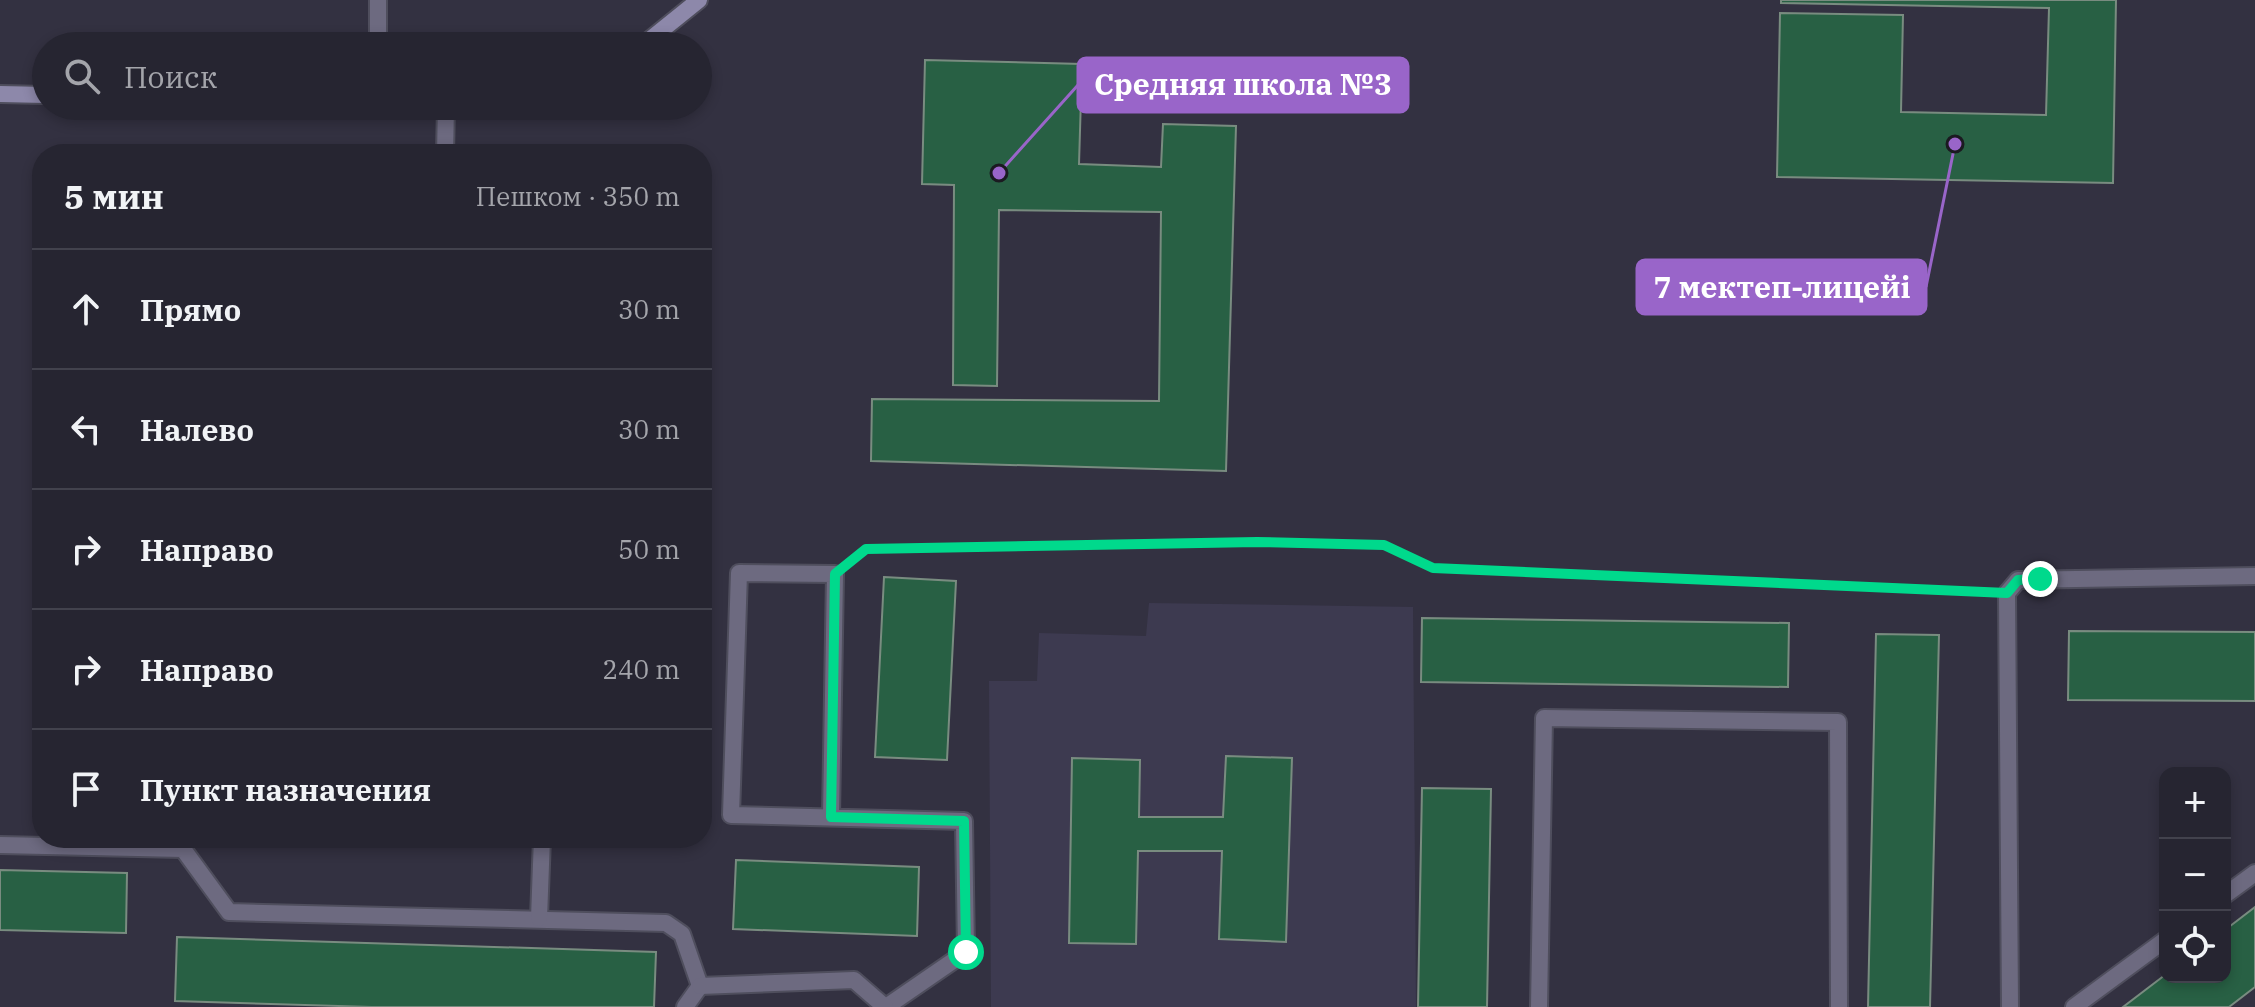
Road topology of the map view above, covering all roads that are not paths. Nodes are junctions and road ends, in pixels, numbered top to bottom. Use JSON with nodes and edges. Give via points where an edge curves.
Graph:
{"nodes":[{"id":1,"x":378,"y":0,"type":"edge"},
{"id":2,"x":699,"y":0,"type":"edge"},
{"id":3,"x":378,"y":32,"type":"edge"},
{"id":4,"x":659,"y":32,"type":"edge"},
{"id":5,"x":0,"y":94,"type":"edge"},
{"id":6,"x":32,"y":95,"type":"edge"},
{"id":7,"x":446,"y":120,"type":"edge"},
{"id":8,"x":445,"y":144,"type":"edge"},
{"id":9,"x":2255,"y":576,"type":"edge"},
{"id":10,"x":831,"y":817,"type":"junction"},
{"id":11,"x":0,"y":845,"type":"edge"},
{"id":12,"x":32,"y":846,"type":"edge"},
{"id":13,"x":137,"y":848,"type":"edge"},
{"id":14,"x":542,"y":848,"type":"edge"},
{"id":15,"x":2255,"y":873,"type":"edge"},
{"id":16,"x":2231,"y":891,"type":"edge"},
{"id":17,"x":539,"y":918,"type":"junction"},
{"id":18,"x":2159,"y":944,"type":"edge"},
{"id":19,"x":700,"y":986,"type":"junction"},
{"id":20,"x":685,"y":1007,"type":"edge"},
{"id":21,"x":886,"y":1007,"type":"edge"},
{"id":22,"x":1539,"y":1007,"type":"edge"},
{"id":23,"x":1839,"y":1007,"type":"edge"},
{"id":24,"x":2010,"y":1007,"type":"edge"},
{"id":25,"x":2074,"y":1007,"type":"edge"}],
"edges":[{"from":1,"to":3,"type":"lane"},
{"from":2,"to":4,"type":"street"},
{"from":5,"to":6,"type":"street"},
{"from":7,"to":8,"type":"lane"},
{"from":9,"to":24,"type":"lane","via":[[2018,580],[2007,593]]},
{"from":10,"to":10,"type":"lane","via":[[731,815],[739,573],[835,574]]},
{"from":10,"to":21,"type":"lane","via":[[964,821],[966,952]]},
{"from":11,"to":12,"type":"lane"},
{"from":13,"to":17,"type":"lane","via":[[183,849],[229,912]]},
{"from":14,"to":17,"type":"lane"},
{"from":15,"to":16,"type":"lane"},
{"from":17,"to":19,"type":"lane","via":[[666,923],[682,934]]},
{"from":18,"to":25,"type":"lane"},
{"from":19,"to":20,"type":"lane"},
{"from":19,"to":21,"type":"lane","via":[[854,980]]},
{"from":22,"to":23,"type":"lane","via":[[1544,718],[1838,722]]}]}
